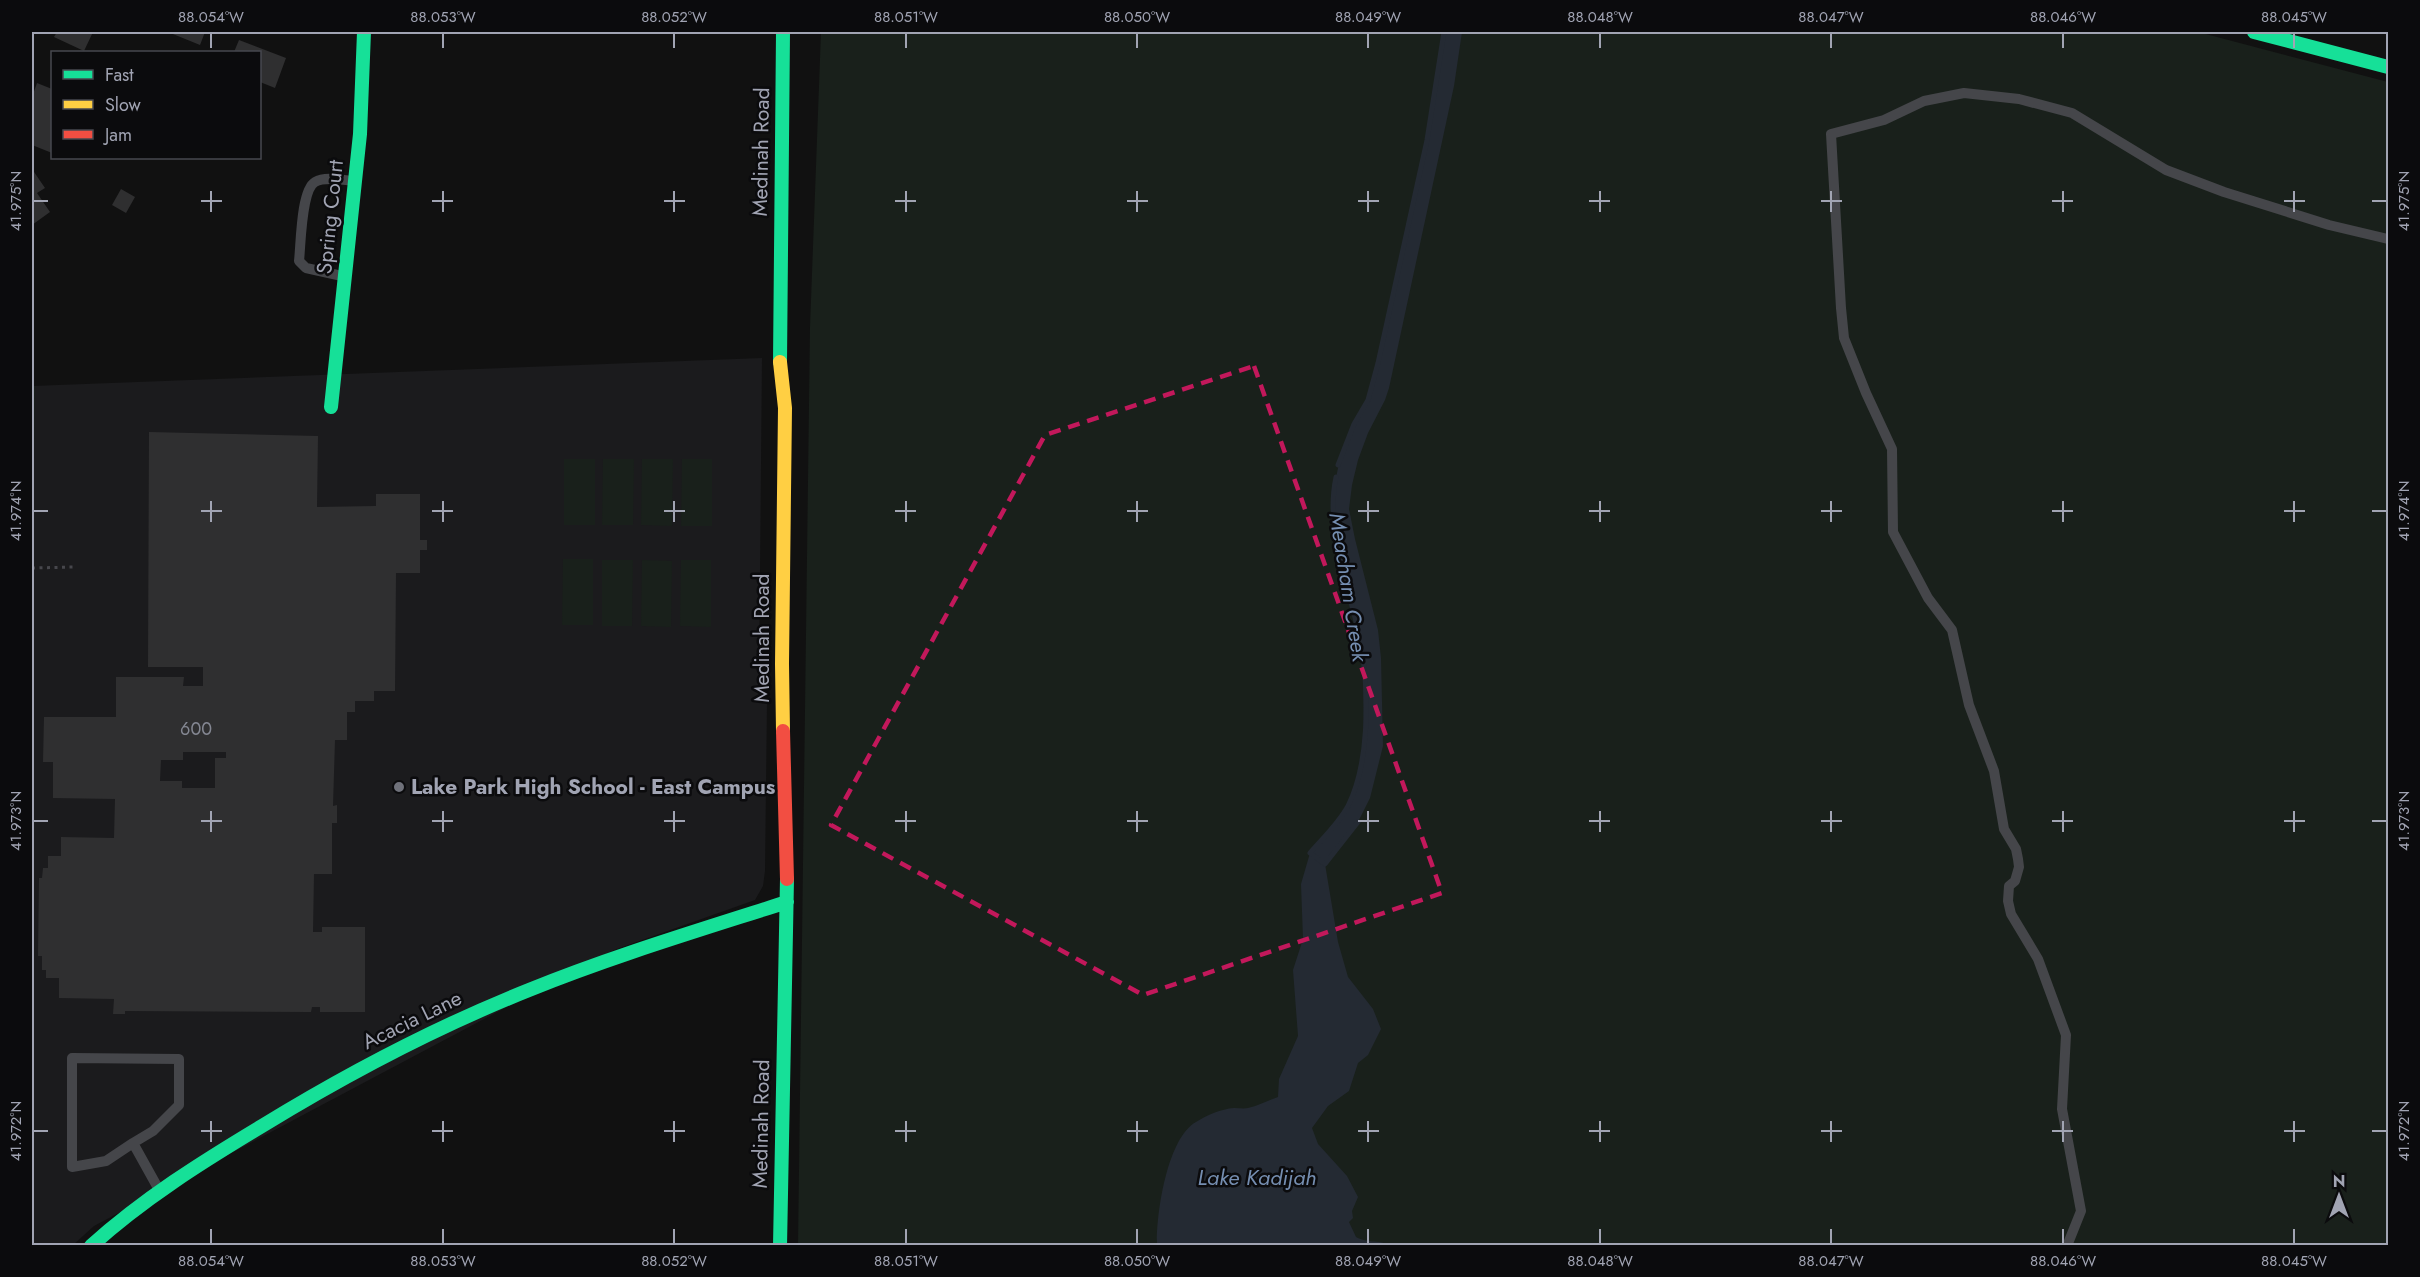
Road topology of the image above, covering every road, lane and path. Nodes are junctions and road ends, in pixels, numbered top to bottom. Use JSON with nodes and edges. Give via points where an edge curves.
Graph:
{"nodes":[{"id":1,"x":364,"y":32,"type":"edge"},
{"id":2,"x":783,"y":32,"type":"edge"},
{"id":3,"x":2254,"y":32,"type":"edge"},
{"id":4,"x":2388,"y":67,"type":"edge"},
{"id":5,"x":355,"y":181,"type":"junction"},
{"id":6,"x":2388,"y":239,"type":"edge"},
{"id":7,"x":345,"y":276,"type":"junction"},
{"id":8,"x":332,"y":407,"type":"dead end"},
{"id":9,"x":74,"y":567,"type":"dead end"},
{"id":10,"x":32,"y":568,"type":"edge"},
{"id":11,"x":787,"y":902,"type":"junction"},
{"id":12,"x":133,"y":1143,"type":"junction"},
{"id":13,"x":160,"y":1190,"type":"junction"},
{"id":14,"x":91,"y":1245,"type":"edge"},
{"id":15,"x":780,"y":1245,"type":"edge"},
{"id":16,"x":2067,"y":1245,"type":"edge"}],
"edges":[{"from":1,"to":5,"type":"main road","name":"Spring Court"},
{"from":2,"to":11,"type":"main road","name":"Medinah Road","via":[[779,351],[784,408],[782,664]]},
{"from":3,"to":4,"type":"main road"},
{"from":5,"to":7,"type":"main road","name":"Spring Court"},
{"from":5,"to":7,"type":"lane","via":[[315,182],[306,191],[299,261],[306,268]]},
{"from":6,"to":16,"type":"lane","via":[[2329,225],[2166,170],[2072,113],[2019,99],[1964,93],[1924,101],[1884,120],[1831,134],[1844,338],[1892,449],[1893,532],[1929,598],[1952,630],[1969,705],[1994,771],[2004,829],[2016,849],[2019,867],[2009,886],[2011,914],[2038,959],[2066,1035],[2062,1109],[2081,1211]]},
{"from":7,"to":8,"type":"main road","name":"Spring Court"},
{"from":9,"to":10,"type":"path"},
{"from":11,"to":13,"type":"main road","name":"Acacia Lane","via":[[492,1005],[313,1094]]},
{"from":11,"to":15,"type":"main road","name":"Medinah Road"},
{"from":12,"to":12,"type":"lane","via":[[106,1161],[72,1167],[72,1058],[179,1059],[179,1105],[153,1131]]},
{"from":12,"to":13,"type":"lane"},
{"from":13,"to":14,"type":"main road","name":"Acacia Lane"}]}
